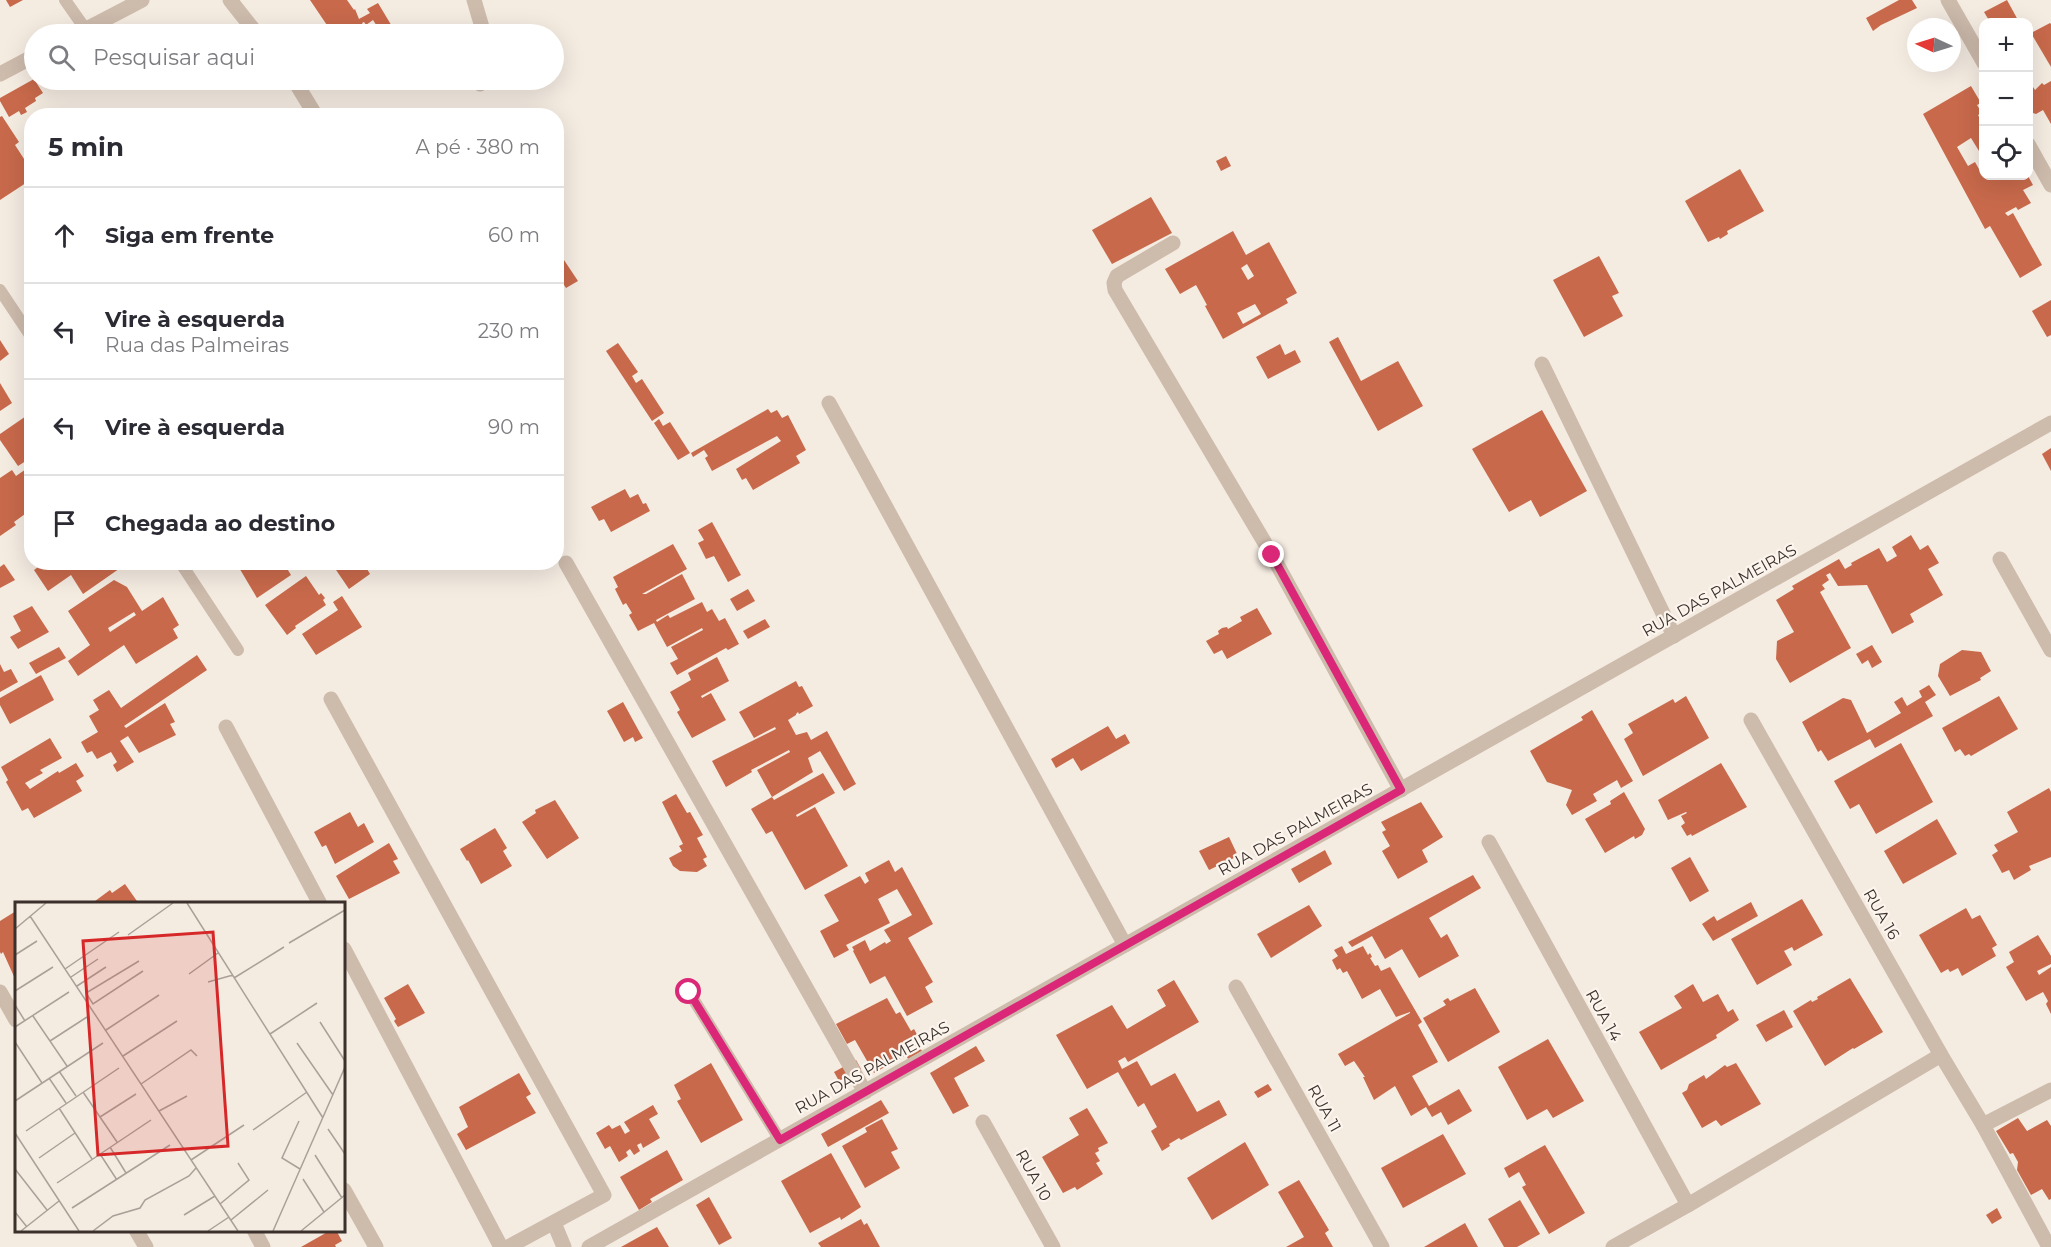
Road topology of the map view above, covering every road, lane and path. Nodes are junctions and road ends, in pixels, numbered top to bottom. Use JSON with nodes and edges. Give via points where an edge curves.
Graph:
{"nodes":[{"id":1,"x":65,"y":0,"type":"edge"},
{"id":2,"x":142,"y":0,"type":"edge"},
{"id":3,"x":230,"y":0,"type":"edge"},
{"id":4,"x":474,"y":0,"type":"edge"},
{"id":5,"x":1948,"y":0,"type":"edge"},
{"id":6,"x":77,"y":24,"type":"edge"},
{"id":7,"x":96,"y":24,"type":"edge"},
{"id":8,"x":249,"y":24,"type":"edge"},
{"id":9,"x":481,"y":24,"type":"edge"},
{"id":10,"x":1979,"y":56,"type":"edge"},
{"id":11,"x":24,"y":61,"type":"edge"},
{"id":12,"x":0,"y":74,"type":"edge"},
{"id":13,"x":300,"y":90,"type":"edge"},
{"id":14,"x":311,"y":108,"type":"edge"},
{"id":15,"x":2033,"y":153,"type":"edge"},
{"id":16,"x":2051,"y":185,"type":"edge"},
{"id":17,"x":1173,"y":243,"type":"dead end"},
{"id":18,"x":0,"y":290,"type":"edge"},
{"id":19,"x":24,"y":326,"type":"edge"},
{"id":20,"x":1542,"y":364,"type":"dead end"},
{"id":21,"x":829,"y":403,"type":"dead end"},
{"id":22,"x":2051,"y":423,"type":"edge"},
{"id":23,"x":2000,"y":559,"type":"dead end"},
{"id":24,"x":566,"y":563,"type":"dead end"},
{"id":25,"x":185,"y":570,"type":"edge"},
{"id":26,"x":1674,"y":636,"type":"junction"},
{"id":27,"x":238,"y":650,"type":"dead end"},
{"id":28,"x":2051,"y":650,"type":"edge"},
{"id":29,"x":331,"y":699,"type":"dead end"},
{"id":30,"x":1751,"y":720,"type":"dead end"},
{"id":31,"x":226,"y":727,"type":"dead end"},
{"id":32,"x":1401,"y":790,"type":"junction"},
{"id":33,"x":1489,"y":842,"type":"dead end"},
{"id":34,"x":319,"y":902,"type":"edge"},
{"id":35,"x":1125,"y":945,"type":"junction"},
{"id":36,"x":345,"y":951,"type":"edge"},
{"id":37,"x":1236,"y":987,"type":"dead end"},
{"id":38,"x":0,"y":992,"type":"edge"},
{"id":39,"x":689,"y":992,"type":"dead end"},
{"id":40,"x":15,"y":1018,"type":"edge"},
{"id":41,"x":1941,"y":1055,"type":"junction"},
{"id":42,"x":2051,"y":1090,"type":"edge"},
{"id":43,"x":865,"y":1092,"type":"junction"},
{"id":44,"x":983,"y":1122,"type":"dead end"},
{"id":45,"x":1983,"y":1125,"type":"junction"},
{"id":46,"x":780,"y":1140,"type":"junction"},
{"id":47,"x":345,"y":1192,"type":"edge"},
{"id":48,"x":1688,"y":1205,"type":"junction"},
{"id":49,"x":554,"y":1222,"type":"junction"},
{"id":50,"x":2046,"y":1228,"type":"edge"},
{"id":51,"x":137,"y":1232,"type":"edge"},
{"id":52,"x":255,"y":1232,"type":"edge"},
{"id":53,"x":146,"y":1247,"type":"edge"},
{"id":54,"x":263,"y":1247,"type":"edge"},
{"id":55,"x":376,"y":1247,"type":"edge"},
{"id":56,"x":501,"y":1247,"type":"edge"},
{"id":57,"x":508,"y":1247,"type":"edge"},
{"id":58,"x":564,"y":1247,"type":"edge"},
{"id":59,"x":589,"y":1247,"type":"edge"},
{"id":60,"x":1053,"y":1247,"type":"edge"},
{"id":61,"x":1382,"y":1247,"type":"edge"},
{"id":62,"x":1613,"y":1247,"type":"edge"},
{"id":63,"x":2049,"y":1247,"type":"edge"}],
"edges":[{"from":1,"to":6,"type":"lane"},
{"from":2,"to":7,"type":"street"},
{"from":3,"to":8,"type":"street"},
{"from":4,"to":9,"type":"street"},
{"from":5,"to":10,"type":"street"},
{"from":11,"to":12,"type":"street"},
{"from":13,"to":14,"type":"street"},
{"from":15,"to":16,"type":"street"},
{"from":17,"to":32,"type":"street","via":[[1117,276],[1115,290],[1272,555]]},
{"from":18,"to":19,"type":"lane"},
{"from":20,"to":26,"type":"street"},
{"from":21,"to":35,"type":"street"},
{"from":22,"to":26,"type":"street","name":"RUA DAS PALMEIRAS"},
{"from":23,"to":28,"type":"street"},
{"from":24,"to":43,"type":"street"},
{"from":25,"to":27,"type":"lane"},
{"from":26,"to":32,"type":"street","name":"RUA DAS PALMEIRAS"},
{"from":29,"to":49,"type":"street","via":[[604,1195]]},
{"from":30,"to":41,"type":"street","name":"RUA 16"},
{"from":31,"to":34,"type":"street"},
{"from":32,"to":35,"type":"street","name":"RUA DAS PALMEIRAS"},
{"from":33,"to":48,"type":"street","name":"RUA 14"},
{"from":35,"to":43,"type":"street","name":"RUA DAS PALMEIRAS"},
{"from":36,"to":56,"type":"street"},
{"from":37,"to":61,"type":"street","name":"RUA 11"},
{"from":38,"to":40,"type":"street"},
{"from":39,"to":46,"type":"lane"},
{"from":41,"to":45,"type":"street","name":"RUA 16"},
{"from":41,"to":48,"type":"street"},
{"from":42,"to":45,"type":"street"},
{"from":43,"to":46,"type":"street","name":"RUA DAS PALMEIRAS"},
{"from":44,"to":60,"type":"street","name":"RUA 10"},
{"from":45,"to":50,"type":"street","name":"RUA 16"},
{"from":46,"to":59,"type":"street","name":"RUA DAS PALMEIRAS"},
{"from":47,"to":55,"type":"street"},
{"from":48,"to":62,"type":"street"},
{"from":49,"to":57,"type":"street"},
{"from":49,"to":58,"type":"street"},
{"from":50,"to":63,"type":"street","name":"RUA 16"},
{"from":51,"to":53,"type":"street"},
{"from":52,"to":54,"type":"street"}]}
